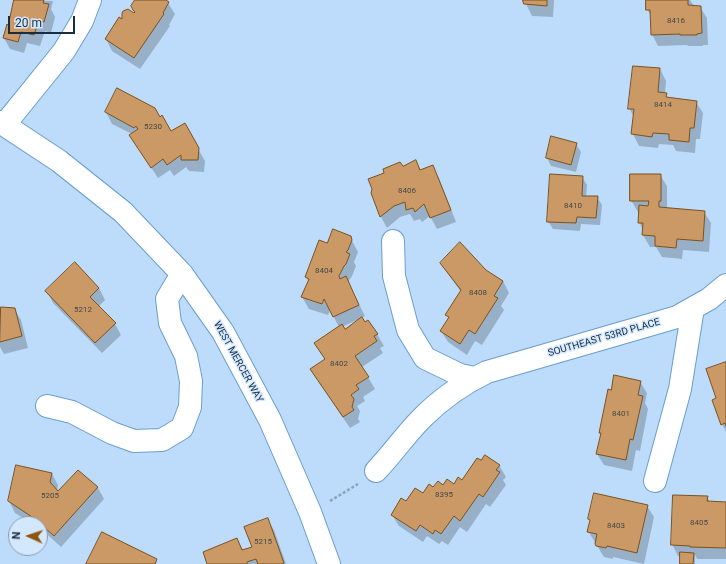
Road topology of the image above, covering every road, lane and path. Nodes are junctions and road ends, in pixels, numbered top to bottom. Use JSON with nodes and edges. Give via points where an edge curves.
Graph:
{"nodes":[{"id":1,"x":90,"y":0,"type":"edge"},
{"id":2,"x":2,"y":123,"type":"edge"},
{"id":3,"x":393,"y":242,"type":"dead end"},
{"id":4,"x":182,"y":274,"type":"junction"},
{"id":5,"x":726,"y":285,"type":"edge"},
{"id":6,"x":693,"y":308,"type":"junction"},
{"id":7,"x":475,"y":378,"type":"junction"},
{"id":8,"x":47,"y":406,"type":"dead end"},
{"id":9,"x":376,"y":471,"type":"joint"},
{"id":10,"x":654,"y":481,"type":"dead end"},
{"id":11,"x":310,"y":512,"type":"junction"},
{"id":12,"x":329,"y":564,"type":"edge"}],
"edges":[{"from":1,"to":2,"type":"street","via":[[82,21],[64,51]]},
{"from":2,"to":4,"type":"street","name":"WEST MERCER WAY","via":[[59,160],[123,212]]},
{"from":3,"to":7,"type":"street","via":[[394,276],[408,330],[425,358],[460,375]]},
{"from":4,"to":8,"type":"street","via":[[167,299],[170,323],[186,356],[191,381],[190,407],[182,428],[162,440],[134,441],[112,433],[72,412]]},
{"from":4,"to":11,"type":"street","name":"WEST MERCER WAY","via":[[223,332],[270,420]]},
{"from":5,"to":6,"type":"street","name":"SOUTHEAST 53RD PLACE"},
{"from":6,"to":7,"type":"street","name":"SOUTHEAST 53RD PLACE","via":[[677,317]]},
{"from":6,"to":10,"type":"street","via":[[680,390]]},
{"from":7,"to":9,"type":"street","name":"SOUTHEAST 53RD PLACE","via":[[442,400],[422,418]]},
{"from":9,"to":11,"type":"path","via":[[350,490]]},
{"from":11,"to":12,"type":"street","name":"WEST MERCER WAY"}]}
